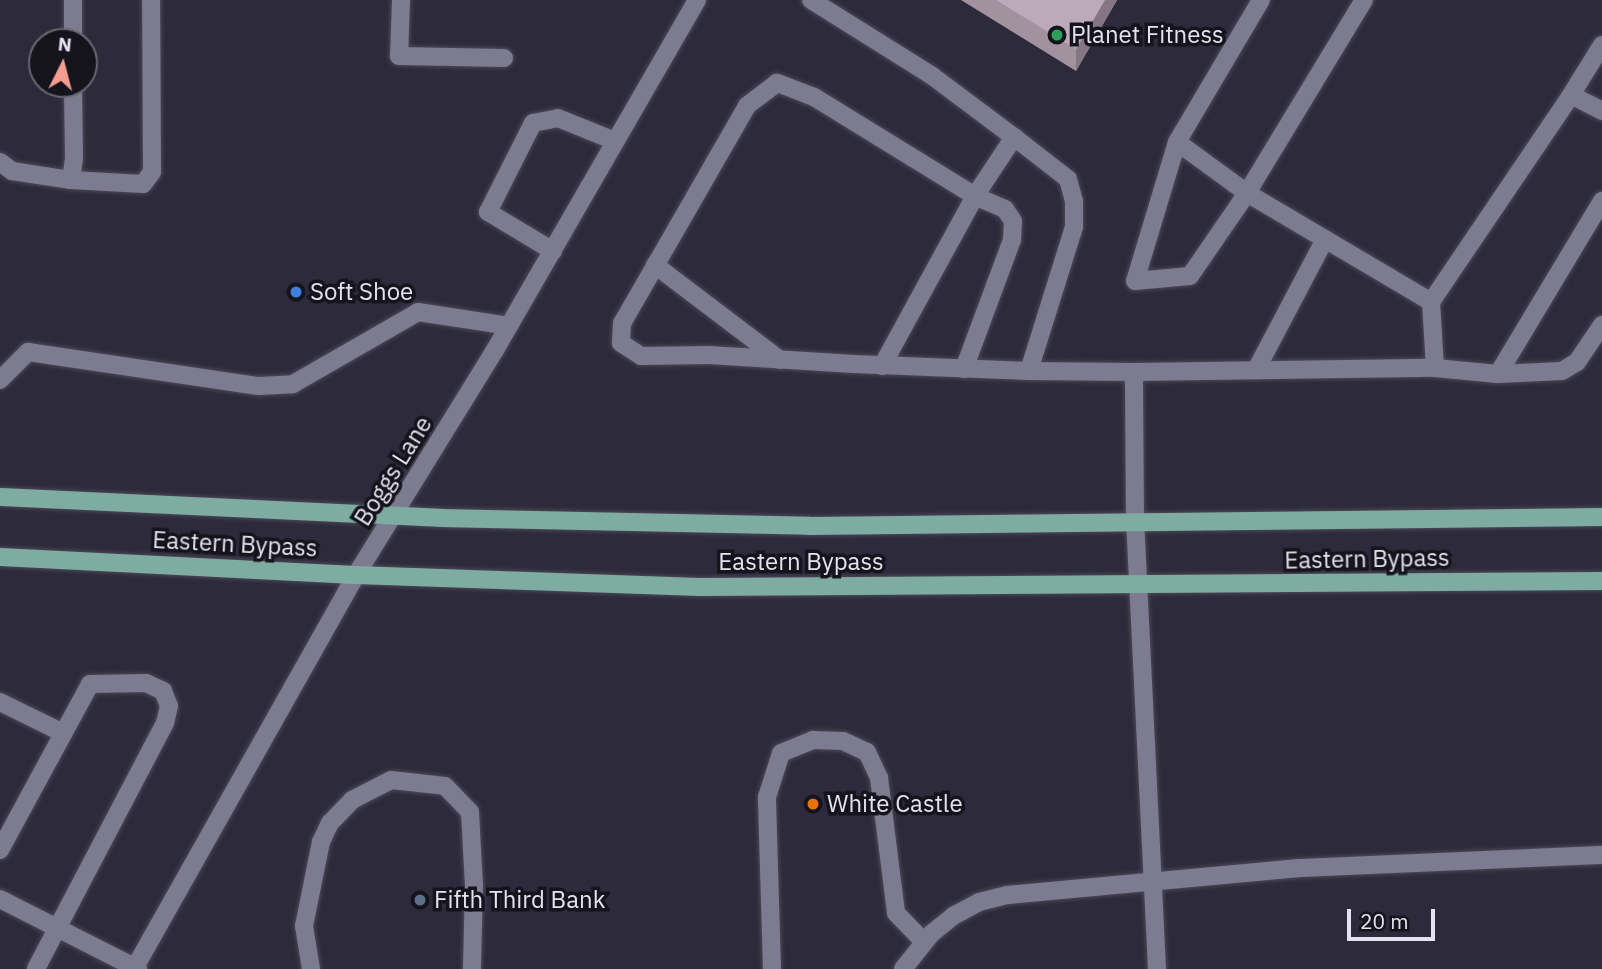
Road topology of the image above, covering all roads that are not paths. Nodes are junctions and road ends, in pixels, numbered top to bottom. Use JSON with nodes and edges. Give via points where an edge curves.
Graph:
{"nodes":[{"id":1,"x":73,"y":0,"type":"edge"},
{"id":2,"x":151,"y":0,"type":"edge"},
{"id":3,"x":401,"y":0,"type":"edge"},
{"id":4,"x":696,"y":0,"type":"edge"},
{"id":5,"x":811,"y":0,"type":"edge"},
{"id":6,"x":1261,"y":0,"type":"edge"},
{"id":7,"x":1364,"y":0,"type":"edge"},
{"id":8,"x":73,"y":28,"type":"edge"},
{"id":9,"x":1602,"y":44,"type":"edge"},
{"id":10,"x":504,"y":58,"type":"dead end"},
{"id":11,"x":1571,"y":95,"type":"junction"},
{"id":12,"x":73,"y":98,"type":"edge"},
{"id":13,"x":1602,"y":110,"type":"edge"},
{"id":14,"x":1014,"y":137,"type":"junction"},
{"id":15,"x":615,"y":141,"type":"junction"},
{"id":16,"x":1177,"y":142,"type":"junction"},
{"id":17,"x":0,"y":162,"type":"edge"},
{"id":18,"x":71,"y":180,"type":"junction"},
{"id":19,"x":1247,"y":193,"type":"junction"},
{"id":20,"x":975,"y":196,"type":"junction"},
{"id":21,"x":1602,"y":201,"type":"edge"},
{"id":22,"x":1325,"y":239,"type":"junction"},
{"id":23,"x":552,"y":251,"type":"junction"},
{"id":24,"x":655,"y":265,"type":"junction"},
{"id":25,"x":1431,"y":302,"type":"junction"},
{"id":26,"x":1602,"y":325,"type":"edge"},
{"id":27,"x":509,"y":326,"type":"junction"},
{"id":28,"x":780,"y":360,"type":"junction"},
{"id":29,"x":883,"y":366,"type":"junction"},
{"id":30,"x":1435,"y":368,"type":"junction"},
{"id":31,"x":964,"y":369,"type":"junction"},
{"id":32,"x":1256,"y":370,"type":"junction"},
{"id":33,"x":1029,"y":371,"type":"junction"},
{"id":34,"x":1134,"y":372,"type":"junction"},
{"id":35,"x":1498,"y":374,"type":"junction"},
{"id":36,"x":0,"y":380,"type":"edge"},
{"id":37,"x":0,"y":497,"type":"edge"},
{"id":38,"x":394,"y":516,"type":"junction"},
{"id":39,"x":1602,"y":517,"type":"edge"},
{"id":40,"x":1135,"y":524,"type":"junction"},
{"id":41,"x":0,"y":557,"type":"edge"},
{"id":42,"x":356,"y":575,"type":"junction"},
{"id":43,"x":1602,"y":581,"type":"edge"},
{"id":44,"x":1139,"y":586,"type":"junction"},
{"id":45,"x":0,"y":702,"type":"edge"},
{"id":46,"x":62,"y":733,"type":"junction"},
{"id":47,"x":0,"y":850,"type":"edge"},
{"id":48,"x":1602,"y":855,"type":"edge"},
{"id":49,"x":1154,"y":880,"type":"junction"},
{"id":50,"x":0,"y":899,"type":"edge"},
{"id":51,"x":57,"y":928,"type":"junction"},
{"id":52,"x":924,"y":942,"type":"junction"},
{"id":53,"x":136,"y":968,"type":"edge"},
{"id":54,"x":36,"y":969,"type":"edge"},
{"id":55,"x":311,"y":969,"type":"edge"},
{"id":56,"x":472,"y":969,"type":"edge"},
{"id":57,"x":772,"y":969,"type":"edge"},
{"id":58,"x":902,"y":969,"type":"edge"},
{"id":59,"x":1157,"y":969,"type":"edge"}],
"edges":[{"from":1,"to":8,"type":"street"},
{"from":2,"to":18,"type":"street","via":[[152,172],[143,184]]},
{"from":3,"to":10,"type":"street","via":[[399,55]]},
{"from":4,"to":15,"type":"street","name":"Boggs Lane"},
{"from":5,"to":14,"type":"street","via":[[932,75]]},
{"from":6,"to":16,"type":"street"},
{"from":7,"to":19,"type":"street"},
{"from":9,"to":11,"type":"street"},
{"from":11,"to":13,"type":"street"},
{"from":11,"to":25,"type":"street"},
{"from":12,"to":18,"type":"street"},
{"from":14,"to":20,"type":"street"},
{"from":14,"to":33,"type":"street","via":[[1068,179],[1074,201],[1074,227]]},
{"from":15,"to":23,"type":"street","name":"Boggs Lane"},
{"from":15,"to":23,"type":"street","via":[[558,118],[533,123],[488,212]]},
{"from":16,"to":19,"type":"street"},
{"from":16,"to":19,"type":"street","via":[[1135,281],[1190,276]]},
{"from":17,"to":18,"type":"street","via":[[12,171]]},
{"from":19,"to":22,"type":"street"},
{"from":20,"to":24,"type":"street","via":[[814,97],[777,83],[747,106]]},
{"from":20,"to":29,"type":"street"},
{"from":20,"to":31,"type":"street","via":[[1005,209],[1013,221]]},
{"from":21,"to":35,"type":"street"},
{"from":22,"to":25,"type":"street"},
{"from":22,"to":32,"type":"street"},
{"from":23,"to":27,"type":"street","name":"Boggs Lane"},
{"from":24,"to":28,"type":"street"},
{"from":24,"to":28,"type":"street","via":[[622,323],[621,342],[641,356]]},
{"from":25,"to":30,"type":"street"},
{"from":26,"to":35,"type":"street","via":[[1562,372]]},
{"from":27,"to":36,"type":"street","via":[[418,312],[293,384],[259,386],[28,352]]},
{"from":27,"to":38,"type":"street","name":"Boggs Lane"},
{"from":28,"to":29,"type":"street"},
{"from":29,"to":31,"type":"street"},
{"from":30,"to":32,"type":"street"},
{"from":30,"to":35,"type":"street"},
{"from":31,"to":33,"type":"street"},
{"from":32,"to":34,"type":"street"},
{"from":33,"to":34,"type":"street"},
{"from":34,"to":40,"type":"street"},
{"from":37,"to":38,"type":"main road","name":"Eastern Bypass"},
{"from":38,"to":40,"type":"main road","name":"Eastern Bypass","via":[[810,526]]},
{"from":38,"to":42,"type":"street","name":"Boggs Lane"},
{"from":39,"to":40,"type":"main road","name":"Eastern Bypass"},
{"from":40,"to":44,"type":"street"},
{"from":41,"to":42,"type":"main road","name":"Eastern Bypass"},
{"from":42,"to":44,"type":"main road","name":"Eastern Bypass","via":[[700,587]]},
{"from":42,"to":53,"type":"street","name":"Boggs Lane"},
{"from":43,"to":44,"type":"main road","name":"Eastern Bypass"},
{"from":44,"to":49,"type":"street"},
{"from":45,"to":46,"type":"street"},
{"from":46,"to":47,"type":"street"},
{"from":46,"to":51,"type":"street","via":[[90,684],[146,683],[163,691],[169,706],[165,723]]},
{"from":48,"to":49,"type":"street","via":[[1299,867]]},
{"from":49,"to":52,"type":"street","via":[[1034,891],[979,902],[953,916]]},
{"from":49,"to":59,"type":"street"},
{"from":50,"to":51,"type":"street"},
{"from":51,"to":53,"type":"street"},
{"from":51,"to":54,"type":"street"},
{"from":52,"to":57,"type":"street","via":[[896,913],[879,778],[867,752],[843,741],[813,740],[781,753],[768,797]]},
{"from":52,"to":58,"type":"street"},
{"from":55,"to":56,"type":"street","via":[[304,926],[321,842],[330,823],[352,800],[391,780],[445,786],[470,812]]}]}
